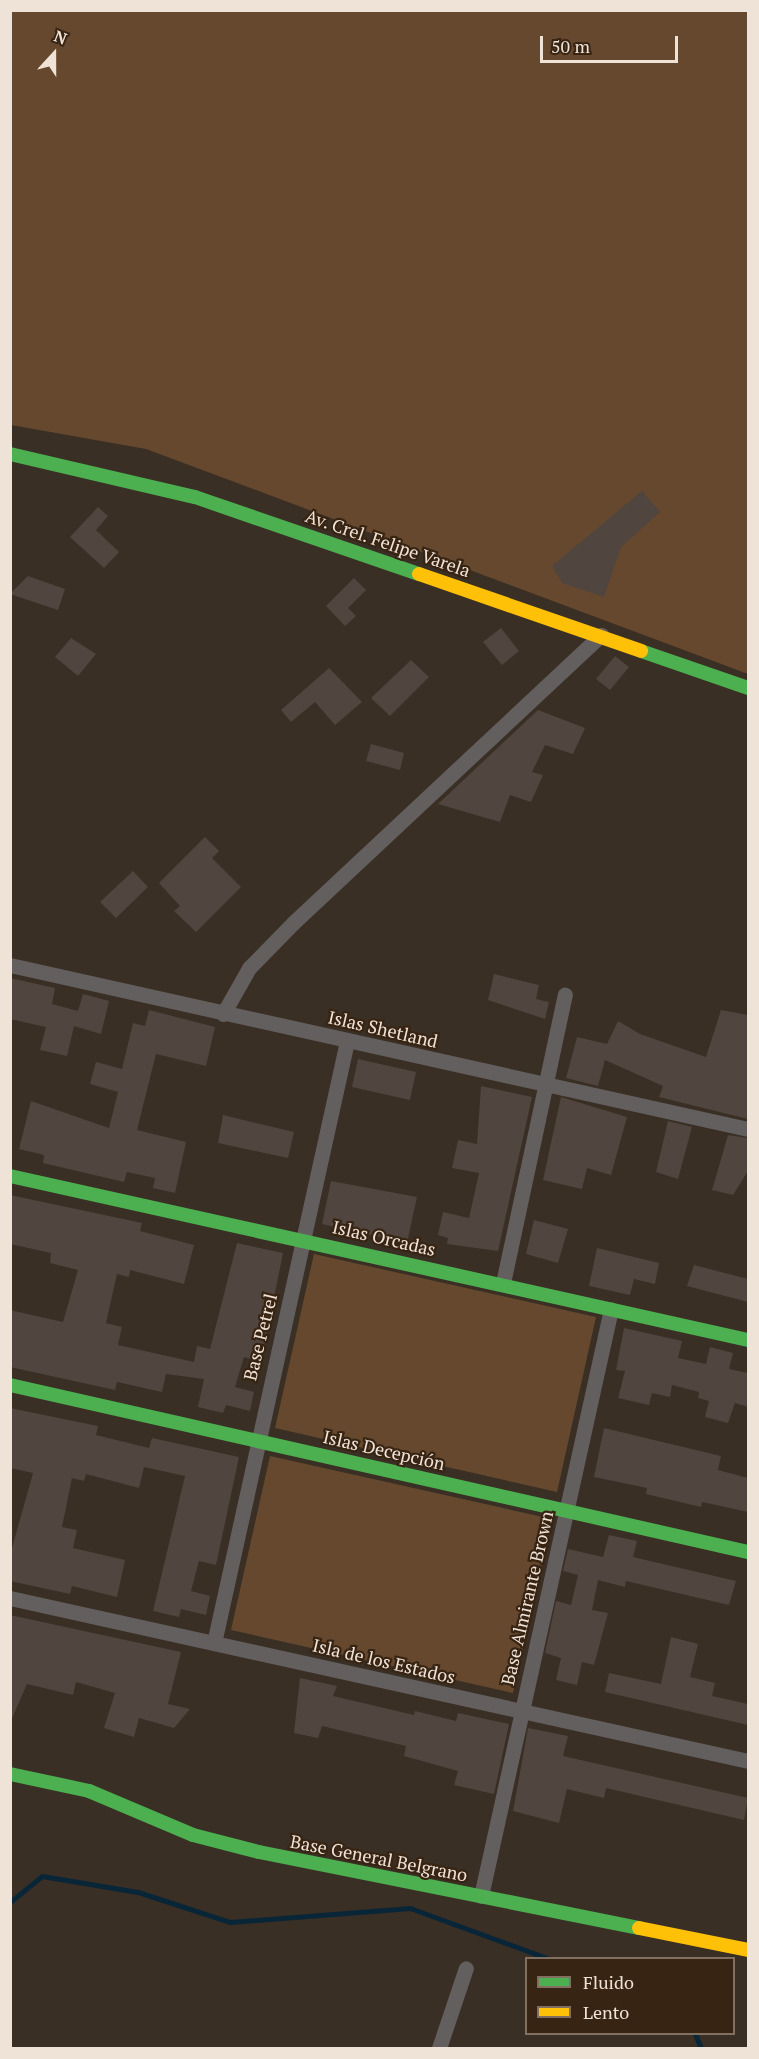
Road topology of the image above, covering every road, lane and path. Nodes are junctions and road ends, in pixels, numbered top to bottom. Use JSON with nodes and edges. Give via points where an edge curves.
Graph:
{"nodes":[{"id":1,"x":10,"y":454,"type":"edge"},
{"id":2,"x":601,"y":635,"type":"junction"},
{"id":3,"x":748,"y":688,"type":"edge"},
{"id":4,"x":10,"y":965,"type":"edge"},
{"id":5,"x":565,"y":995,"type":"dead end"},
{"id":6,"x":223,"y":1014,"type":"junction"},
{"id":7,"x":347,"y":1041,"type":"junction"},
{"id":8,"x":544,"y":1085,"type":"junction"},
{"id":9,"x":748,"y":1129,"type":"edge"},
{"id":10,"x":10,"y":1176,"type":"edge"},
{"id":11,"x":304,"y":1238,"type":"junction"},
{"id":12,"x":503,"y":1283,"type":"junction"},
{"id":13,"x":610,"y":1309,"type":"junction"},
{"id":14,"x":748,"y":1340,"type":"edge"},
{"id":15,"x":10,"y":1384,"type":"edge"},
{"id":16,"x":256,"y":1438,"type":"junction"},
{"id":17,"x":567,"y":1512,"type":"junction"},
{"id":18,"x":748,"y":1552,"type":"edge"},
{"id":19,"x":10,"y":1598,"type":"edge"},
{"id":20,"x":214,"y":1643,"type":"junction"},
{"id":21,"x":521,"y":1712,"type":"junction"},
{"id":22,"x":748,"y":1761,"type":"edge"},
{"id":23,"x":10,"y":1774,"type":"edge"},
{"id":24,"x":481,"y":1896,"type":"junction"},
{"id":25,"x":748,"y":1950,"type":"edge"},
{"id":26,"x":466,"y":1968,"type":"dead end"},
{"id":27,"x":440,"y":2049,"type":"edge"}],
"edges":[{"from":1,"to":2,"type":"street","name":"Av. Crel. Felipe Varela","via":[[195,497]]},
{"from":2,"to":3,"type":"street","name":"Av. Crel. Felipe Varela"},
{"from":2,"to":6,"type":"street","via":[[293,923],[249,968]]},
{"from":4,"to":6,"type":"street","name":"Islas Shetland"},
{"from":5,"to":8,"type":"street"},
{"from":6,"to":7,"type":"street","name":"Islas Shetland"},
{"from":7,"to":8,"type":"street","name":"Islas Shetland"},
{"from":7,"to":11,"type":"street","name":"Base Petrel"},
{"from":8,"to":9,"type":"street","name":"Islas Shetland"},
{"from":8,"to":12,"type":"street"},
{"from":10,"to":11,"type":"street","name":"Islas Orcadas"},
{"from":11,"to":12,"type":"street","name":"Islas Orcadas"},
{"from":11,"to":16,"type":"street","name":"Base Petrel"},
{"from":12,"to":13,"type":"street","name":"Islas Orcadas"},
{"from":13,"to":14,"type":"street","name":"Islas Orcadas"},
{"from":13,"to":17,"type":"street","name":"Base Almirante Brown"},
{"from":15,"to":16,"type":"street","name":"Islas Decepción"},
{"from":16,"to":17,"type":"street","name":"Islas Decepción"},
{"from":16,"to":20,"type":"street","name":"Base Petrel"},
{"from":17,"to":18,"type":"street","name":"Islas Decepción"},
{"from":17,"to":21,"type":"street","name":"Base Almirante Brown"},
{"from":19,"to":20,"type":"street","name":"Isla de los Estados"},
{"from":20,"to":21,"type":"street","name":"Isla de los Estados"},
{"from":21,"to":22,"type":"street","name":"Isla de los Estados"},
{"from":21,"to":24,"type":"street","name":"Base Almirante Brown"},
{"from":23,"to":24,"type":"street","name":"Base General Belgrano","via":[[89,1791],[193,1835],[248,1850]]},
{"from":24,"to":25,"type":"street","name":"Base General Belgrano"},
{"from":26,"to":27,"type":"street"}]}
